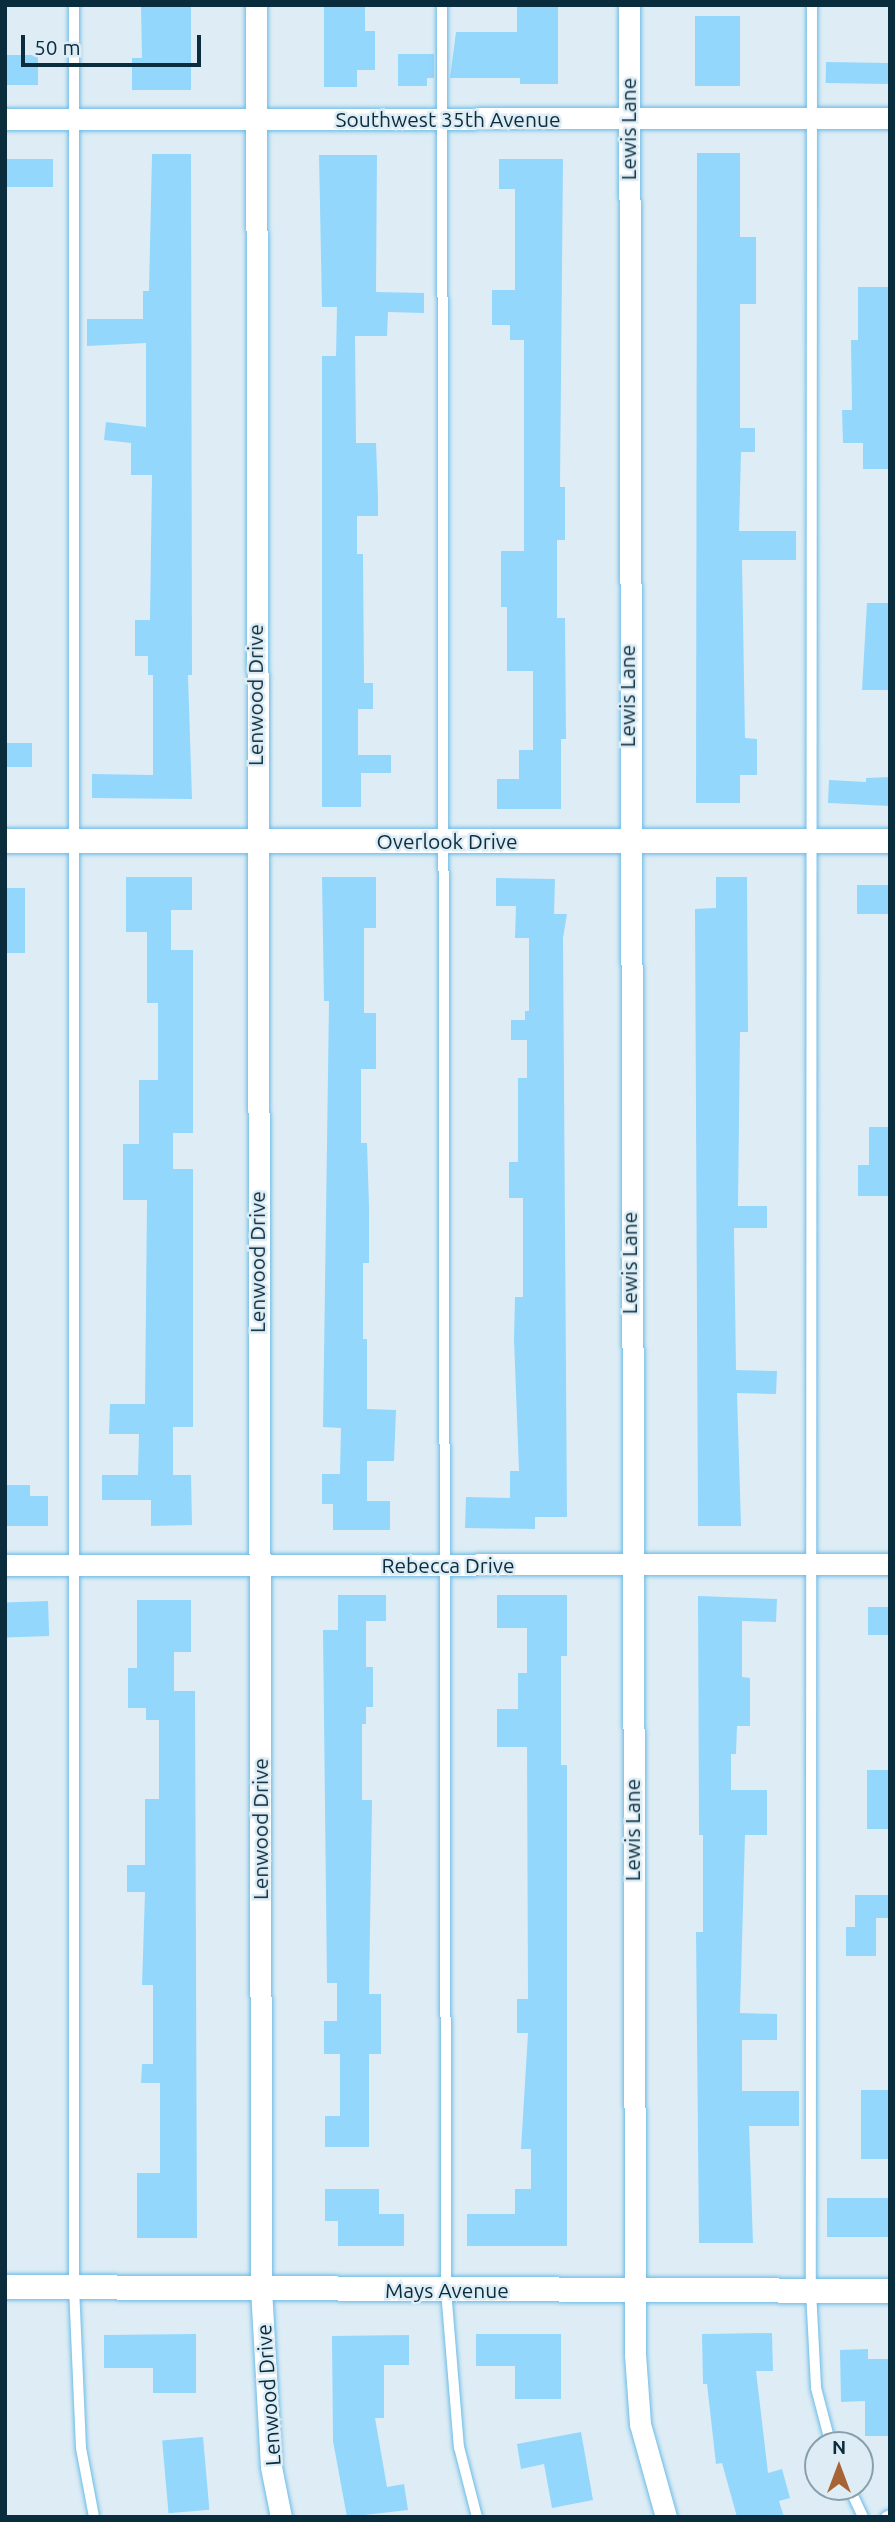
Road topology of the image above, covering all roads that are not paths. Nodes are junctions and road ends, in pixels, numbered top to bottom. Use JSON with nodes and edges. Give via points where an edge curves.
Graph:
{"nodes":[{"id":1,"x":74,"y":5,"type":"edge"},
{"id":2,"x":256,"y":5,"type":"edge"},
{"id":3,"x":442,"y":5,"type":"edge"},
{"id":4,"x":629,"y":5,"type":"edge"},
{"id":5,"x":813,"y":5,"type":"edge"},
{"id":6,"x":5,"y":118,"type":"edge"},
{"id":7,"x":814,"y":118,"type":"junction"},
{"id":8,"x":890,"y":118,"type":"edge"},
{"id":9,"x":75,"y":119,"type":"junction"},
{"id":10,"x":256,"y":119,"type":"junction"},
{"id":11,"x":444,"y":119,"type":"junction"},
{"id":12,"x":627,"y":120,"type":"junction"},
{"id":13,"x":255,"y":840,"type":"junction"},
{"id":14,"x":5,"y":841,"type":"edge"},
{"id":15,"x":75,"y":841,"type":"junction"},
{"id":16,"x":444,"y":841,"type":"junction"},
{"id":17,"x":628,"y":841,"type":"junction"},
{"id":18,"x":809,"y":841,"type":"junction"},
{"id":19,"x":890,"y":841,"type":"edge"},
{"id":20,"x":810,"y":1564,"type":"junction"},
{"id":21,"x":890,"y":1564,"type":"edge"},
{"id":22,"x":5,"y":1565,"type":"edge"},
{"id":23,"x":77,"y":1565,"type":"junction"},
{"id":24,"x":448,"y":1565,"type":"junction"},
{"id":25,"x":631,"y":1565,"type":"junction"},
{"id":26,"x":259,"y":1566,"type":"junction"},
{"id":27,"x":5,"y":2287,"type":"edge"},
{"id":28,"x":74,"y":2287,"type":"junction"},
{"id":29,"x":261,"y":2288,"type":"junction"},
{"id":30,"x":446,"y":2290,"type":"junction"},
{"id":31,"x":634,"y":2290,"type":"junction"},
{"id":32,"x":811,"y":2291,"type":"junction"},
{"id":33,"x":890,"y":2291,"type":"edge"},
{"id":34,"x":827,"y":2431,"type":"edge"},
{"id":35,"x":856,"y":2501,"type":"edge"},
{"id":36,"x":94,"y":2517,"type":"edge"},
{"id":37,"x":281,"y":2517,"type":"edge"},
{"id":38,"x":477,"y":2517,"type":"edge"},
{"id":39,"x":666,"y":2517,"type":"edge"},
{"id":40,"x":863,"y":2517,"type":"edge"}],
"edges":[{"from":1,"to":9,"type":"lane"},
{"from":2,"to":10,"type":"street","name":"Lenwood Drive"},
{"from":3,"to":11,"type":"lane"},
{"from":4,"to":12,"type":"street","name":"Lewis Lane"},
{"from":5,"to":7,"type":"lane"},
{"from":6,"to":9,"type":"street","name":"Southwest 35th Avenue"},
{"from":7,"to":8,"type":"street","name":"Southwest 35th Avenue"},
{"from":7,"to":12,"type":"street","name":"Southwest 35th Avenue"},
{"from":7,"to":18,"type":"lane"},
{"from":9,"to":10,"type":"street","name":"Southwest 35th Avenue"},
{"from":9,"to":15,"type":"lane"},
{"from":10,"to":11,"type":"street","name":"Southwest 35th Avenue"},
{"from":10,"to":13,"type":"street","name":"Lenwood Drive"},
{"from":11,"to":12,"type":"street","name":"Southwest 35th Avenue"},
{"from":11,"to":16,"type":"lane"},
{"from":12,"to":17,"type":"street","name":"Lewis Lane"},
{"from":13,"to":15,"type":"street","name":"Overlook Drive"},
{"from":13,"to":16,"type":"street","name":"Overlook Drive"},
{"from":13,"to":26,"type":"street","name":"Lenwood Drive"},
{"from":14,"to":15,"type":"street","name":"Overlook Drive"},
{"from":15,"to":23,"type":"lane"},
{"from":16,"to":17,"type":"street","name":"Overlook Drive"},
{"from":16,"to":24,"type":"lane"},
{"from":17,"to":18,"type":"street","name":"Overlook Drive"},
{"from":17,"to":25,"type":"street","name":"Lewis Lane"},
{"from":18,"to":19,"type":"street","name":"Overlook Drive"},
{"from":18,"to":20,"type":"lane"},
{"from":20,"to":21,"type":"street","name":"Rebecca Drive"},
{"from":20,"to":25,"type":"street","name":"Rebecca Drive"},
{"from":20,"to":32,"type":"lane"},
{"from":22,"to":23,"type":"street","name":"Rebecca Drive"},
{"from":23,"to":26,"type":"street","name":"Rebecca Drive"},
{"from":23,"to":28,"type":"lane"},
{"from":24,"to":25,"type":"street","name":"Rebecca Drive"},
{"from":24,"to":26,"type":"street","name":"Rebecca Drive"},
{"from":24,"to":30,"type":"lane"},
{"from":25,"to":31,"type":"street","name":"Lewis Lane"},
{"from":26,"to":29,"type":"street","name":"Lenwood Drive"},
{"from":27,"to":28,"type":"street","name":"Mays Avenue"},
{"from":28,"to":29,"type":"street","name":"Mays Avenue"},
{"from":28,"to":36,"type":"lane","via":[[80,2448]]},
{"from":29,"to":30,"type":"street","name":"Mays Avenue"},
{"from":29,"to":37,"type":"street","name":"Lenwood Drive","via":[[271,2467]]},
{"from":30,"to":31,"type":"street","name":"Mays Avenue"},
{"from":30,"to":38,"type":"lane","via":[[458,2447]]},
{"from":31,"to":32,"type":"street","name":"Mays Avenue"},
{"from":31,"to":39,"type":"street","name":"Lewis Lane","via":[[640,2424]]},
{"from":32,"to":33,"type":"street","name":"Mays Avenue"},
{"from":32,"to":34,"type":"lane","via":[[816,2388]]},
{"from":35,"to":40,"type":"lane"}]}
